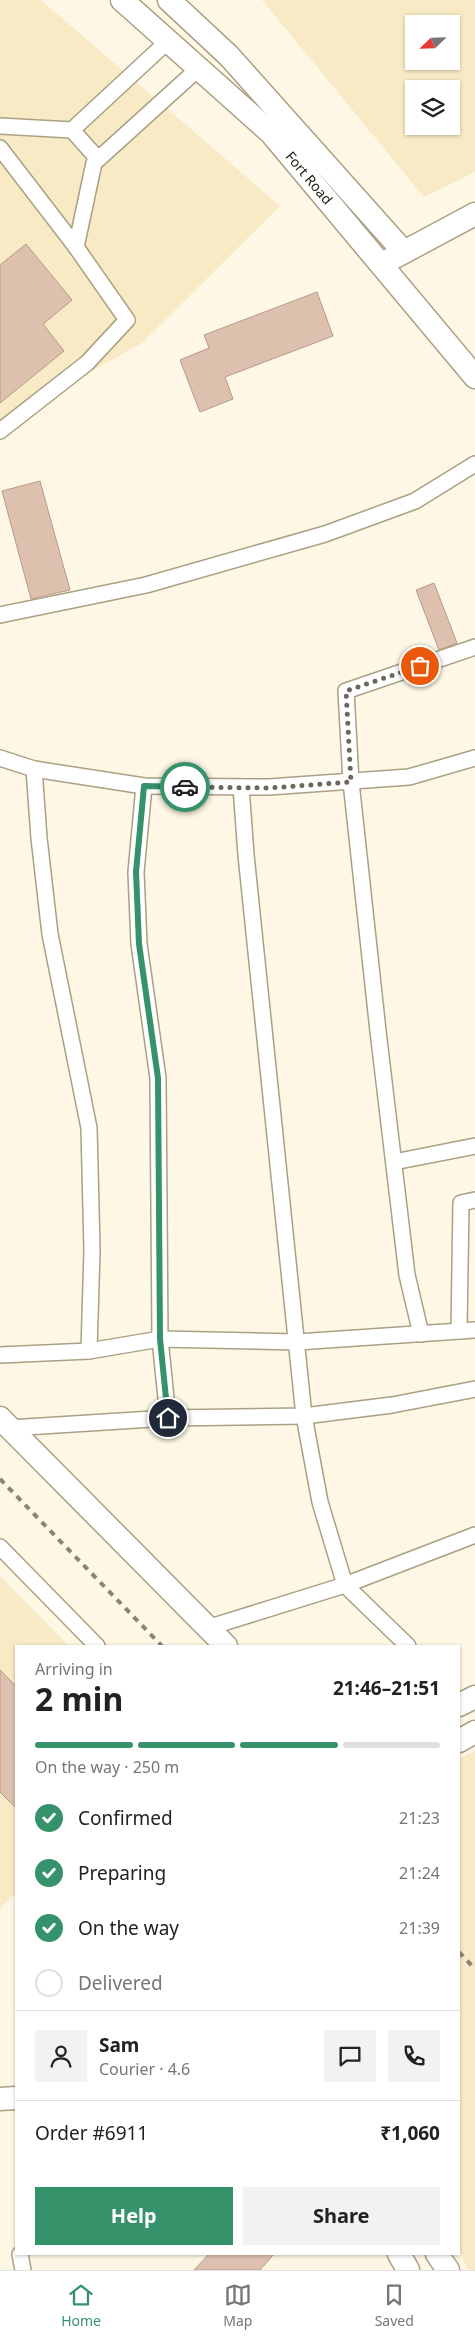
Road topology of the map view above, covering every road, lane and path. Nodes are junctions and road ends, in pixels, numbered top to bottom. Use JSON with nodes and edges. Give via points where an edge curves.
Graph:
{"nodes":[{"id":1,"x":122,"y":0,"type":"edge"},
{"id":2,"x":169,"y":0,"type":"edge"},
{"id":3,"x":168,"y":41,"type":"junction"},
{"id":4,"x":198,"y":68,"type":"junction"},
{"id":5,"x":0,"y":126,"type":"edge"},
{"id":6,"x":72,"y":130,"type":"junction"},
{"id":7,"x":0,"y":148,"type":"edge"},
{"id":8,"x":98,"y":159,"type":"junction"},
{"id":9,"x":475,"y":214,"type":"edge"},
{"id":10,"x":76,"y":246,"type":"junction"},
{"id":11,"x":404,"y":252,"type":"junction"},
{"id":12,"x":381,"y":264,"type":"junction"},
{"id":13,"x":475,"y":377,"type":"edge"},
{"id":14,"x":0,"y":431,"type":"edge"},
{"id":15,"x":475,"y":464,"type":"edge"},
{"id":16,"x":0,"y":615,"type":"edge"},
{"id":17,"x":475,"y":647,"type":"edge"},
{"id":18,"x":0,"y":758,"type":"edge"},
{"id":19,"x":475,"y":758,"type":"edge"},
{"id":20,"x":34,"y":769,"type":"junction"},
{"id":21,"x":351,"y":782,"type":"junction"},
{"id":22,"x":144,"y":786,"type":"junction"},
{"id":23,"x":241,"y":787,"type":"junction"},
{"id":24,"x":475,"y":1146,"type":"edge"},
{"id":25,"x":394,"y":1162,"type":"junction"},
{"id":26,"x":475,"y":1200,"type":"edge"},
{"id":27,"x":475,"y":1330,"type":"edge"},
{"id":28,"x":460,"y":1331,"type":"junction"},
{"id":29,"x":421,"y":1334,"type":"junction"},
{"id":30,"x":160,"y":1339,"type":"junction"},
{"id":31,"x":297,"y":1342,"type":"junction"},
{"id":32,"x":89,"y":1351,"type":"junction"},
{"id":33,"x":0,"y":1355,"type":"edge"},
{"id":34,"x":475,"y":1390,"type":"edge"},
{"id":35,"x":304,"y":1416,"type":"junction"},
{"id":36,"x":168,"y":1418,"type":"junction"},
{"id":37,"x":5,"y":1423,"type":"edge"},
{"id":38,"x":475,"y":1535,"type":"edge"},
{"id":39,"x":0,"y":1547,"type":"edge"},
{"id":40,"x":345,"y":1585,"type":"junction"},
{"id":41,"x":207,"y":1628,"type":"junction"},
{"id":42,"x":96,"y":1645,"type":"edge"},
{"id":43,"x":225,"y":1645,"type":"edge"},
{"id":44,"x":407,"y":1645,"type":"edge"},
{"id":45,"x":475,"y":1732,"type":"edge"},
{"id":46,"x":460,"y":1740,"type":"edge"},
{"id":47,"x":15,"y":2098,"type":"edge"},
{"id":48,"x":0,"y":2099,"type":"edge"},
{"id":49,"x":20,"y":2255,"type":"edge"},
{"id":50,"x":400,"y":2255,"type":"edge"},
{"id":51,"x":438,"y":2255,"type":"edge"},
{"id":52,"x":23,"y":2270,"type":"edge"},
{"id":53,"x":408,"y":2270,"type":"edge"},
{"id":54,"x":448,"y":2270,"type":"edge"}],
"edges":[{"from":1,"to":3,"type":"main road","name":"Fort Road"},
{"from":2,"to":11,"type":"main road","via":[[229,56]]},
{"from":3,"to":4,"type":"main road","name":"Fort Road"},
{"from":3,"to":6,"type":"street"},
{"from":4,"to":8,"type":"street"},
{"from":4,"to":12,"type":"main road","name":"Fort Road","via":[[271,133]]},
{"from":5,"to":6,"type":"street"},
{"from":6,"to":8,"type":"street"},
{"from":7,"to":10,"type":"street"},
{"from":8,"to":10,"type":"street","via":[[94,163]]},
{"from":9,"to":11,"type":"main road"},
{"from":10,"to":14,"type":"street","via":[[127,320],[87,363]]},
{"from":11,"to":12,"type":"main road"},
{"from":12,"to":13,"type":"main road","name":"Fort Road"},
{"from":15,"to":16,"type":"street","via":[[415,501],[325,534],[146,585]]},
{"from":17,"to":21,"type":"street","via":[[346,691]]},
{"from":18,"to":20,"type":"street"},
{"from":19,"to":21,"type":"street","via":[[409,777]]},
{"from":20,"to":22,"type":"street"},
{"from":20,"to":32,"type":"street","via":[[50,934],[89,1128],[92,1250]]},
{"from":21,"to":23,"type":"street"},
{"from":21,"to":25,"type":"street"},
{"from":22,"to":23,"type":"street"},
{"from":22,"to":30,"type":"street","via":[[136,872],[139,944],[158,1078]]},
{"from":23,"to":31,"type":"street"},
{"from":24,"to":25,"type":"street"},
{"from":25,"to":29,"type":"street","via":[[407,1276]]},
{"from":26,"to":28,"type":"street","via":[[461,1203]]},
{"from":27,"to":28,"type":"street"},
{"from":28,"to":29,"type":"street"},
{"from":29,"to":31,"type":"street"},
{"from":30,"to":31,"type":"street"},
{"from":30,"to":32,"type":"street"},
{"from":30,"to":36,"type":"street"},
{"from":31,"to":35,"type":"street"},
{"from":32,"to":33,"type":"street"},
{"from":34,"to":35,"type":"street"},
{"from":35,"to":36,"type":"street"},
{"from":35,"to":40,"type":"street","via":[[320,1502]]},
{"from":36,"to":37,"type":"street"},
{"from":37,"to":41,"type":"main road"},
{"from":38,"to":40,"type":"street"},
{"from":39,"to":42,"type":"street"},
{"from":40,"to":41,"type":"street"},
{"from":40,"to":44,"type":"street"},
{"from":41,"to":43,"type":"main road"},
{"from":45,"to":46,"type":"main road"},
{"from":47,"to":48,"type":"main road"},
{"from":49,"to":52,"type":"street"},
{"from":50,"to":53,"type":"main road"},
{"from":51,"to":54,"type":"main road"}]}
